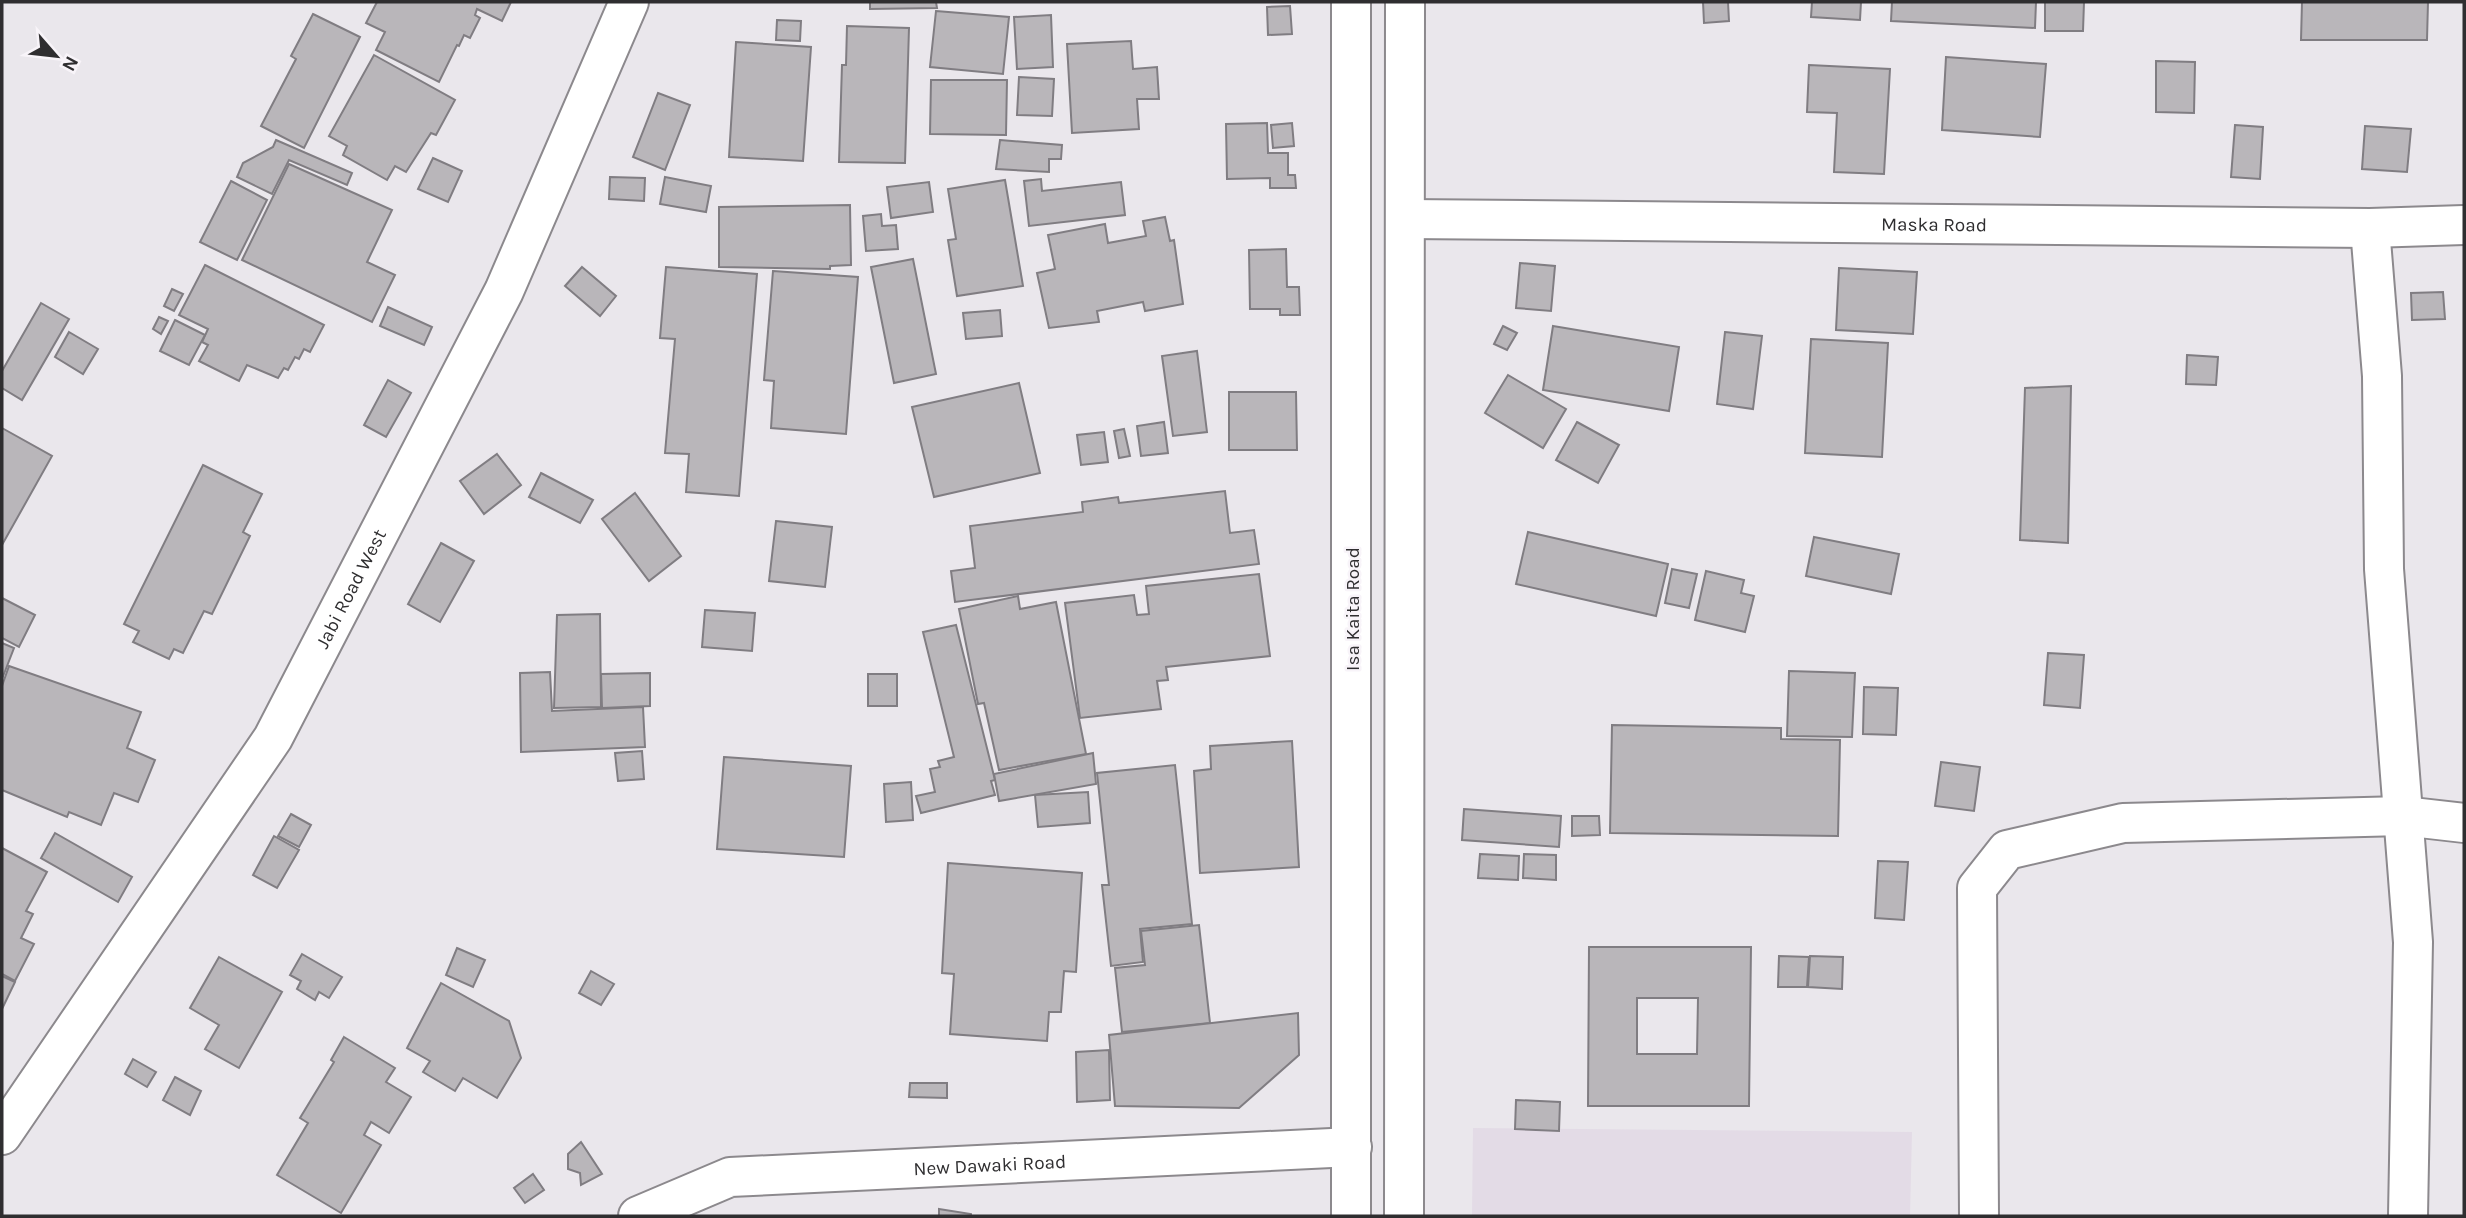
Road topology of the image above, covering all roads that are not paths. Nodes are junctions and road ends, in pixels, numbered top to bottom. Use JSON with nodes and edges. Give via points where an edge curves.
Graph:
{"nodes":[{"id":1,"x":629,"y":2,"type":"edge"},
{"id":2,"x":1351,"y":2,"type":"edge"},
{"id":3,"x":1405,"y":2,"type":"edge"},
{"id":4,"x":1406,"y":219,"type":"junction"},
{"id":5,"x":2464,"y":225,"type":"edge"},
{"id":6,"x":2370,"y":228,"type":"junction"},
{"id":7,"x":2403,"y":816,"type":"junction"},
{"id":8,"x":2464,"y":823,"type":"edge"},
{"id":9,"x":2,"y":1135,"type":"edge"},
{"id":10,"x":1352,"y":1147,"type":"junction"},
{"id":11,"x":638,"y":1216,"type":"edge"},
{"id":12,"x":1351,"y":1216,"type":"edge"},
{"id":13,"x":1404,"y":1216,"type":"edge"},
{"id":14,"x":1979,"y":1216,"type":"edge"},
{"id":15,"x":2408,"y":1216,"type":"edge"}],
"edges":[{"from":1,"to":9,"type":"street","name":"Jabi Road West","via":[[504,291],[272,738]]},
{"from":2,"to":10,"type":"street","name":"Isa Kaita Road"},
{"from":3,"to":4,"type":"street"},
{"from":4,"to":6,"type":"street","name":"Maska Road"},
{"from":4,"to":13,"type":"street"},
{"from":5,"to":6,"type":"street","name":"Maska Road"},
{"from":6,"to":7,"type":"street","via":[[2382,376],[2384,569]]},
{"from":7,"to":8,"type":"street"},
{"from":7,"to":14,"type":"street","via":[[2123,823],[2007,849],[1977,888]]},
{"from":7,"to":15,"type":"street","via":[[2413,942]]},
{"from":10,"to":11,"type":"street","name":"New Dawaki Road","via":[[730,1177]]},
{"from":10,"to":12,"type":"street","name":"Isa Kaita Road"}]}
